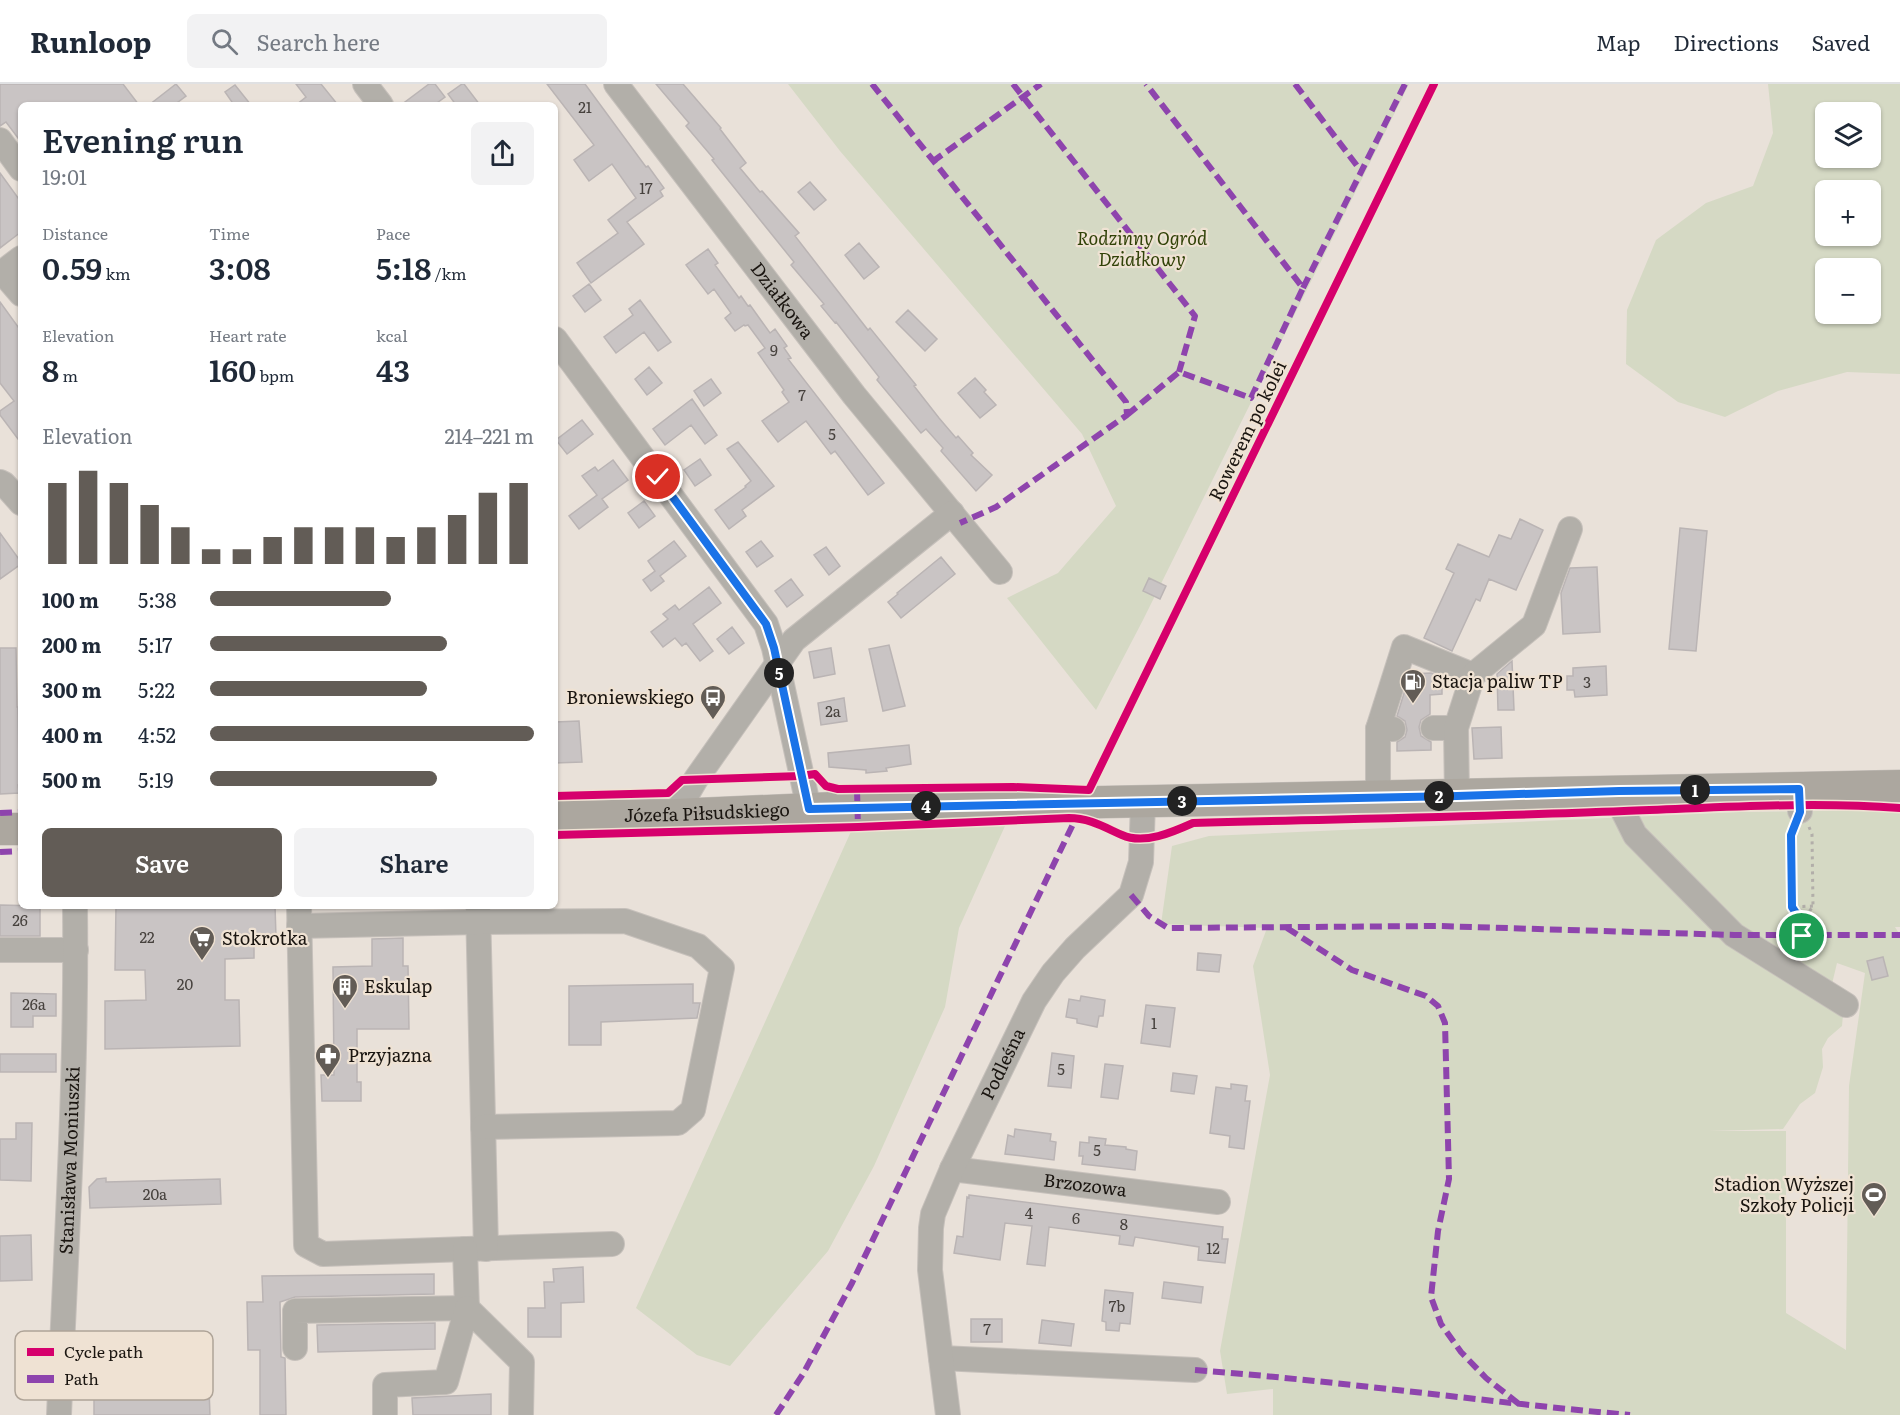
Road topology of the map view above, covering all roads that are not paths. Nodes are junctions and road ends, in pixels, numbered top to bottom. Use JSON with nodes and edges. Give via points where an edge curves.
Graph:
{"nodes":[{"id":1,"x":365,"y":84,"type":"edge"},
{"id":2,"x":616,"y":84,"type":"edge"},
{"id":3,"x":379,"y":102,"type":"edge"},
{"id":4,"x":0,"y":140,"type":"edge"},
{"id":5,"x":18,"y":165,"type":"edge"},
{"id":6,"x":8,"y":268,"type":"edge"},
{"id":7,"x":18,"y":288,"type":"edge"},
{"id":8,"x":558,"y":343,"type":"edge"},
{"id":9,"x":0,"y":482,"type":"edge"},
{"id":10,"x":18,"y":500,"type":"edge"},
{"id":11,"x":952,"y":513,"type":"junction"},
{"id":12,"x":1570,"y":529,"type":"dead end"},
{"id":13,"x":1000,"y":572,"type":"dead end"},
{"id":14,"x":777,"y":664,"type":"junction"},
{"id":15,"x":1473,"y":675,"type":"junction"},
{"id":16,"x":1900,"y":786,"type":"edge"},
{"id":17,"x":1619,"y":791,"type":"junction"},
{"id":18,"x":1457,"y":796,"type":"junction"},
{"id":19,"x":1378,"y":798,"type":"junction"},
{"id":20,"x":1143,"y":801,"type":"junction"},
{"id":21,"x":809,"y":809,"type":"junction"},
{"id":22,"x":675,"y":815,"type":"junction"},
{"id":23,"x":558,"y":817,"type":"edge"},
{"id":24,"x":18,"y":829,"type":"edge"},
{"id":25,"x":0,"y":830,"type":"edge"},
{"id":26,"x":75,"y":909,"type":"edge"},
{"id":27,"x":478,"y":914,"type":"edge"},
{"id":28,"x":299,"y":916,"type":"edge"},
{"id":29,"x":0,"y":950,"type":"edge"},
{"id":30,"x":76,"y":950,"type":"junction"},
{"id":31,"x":1846,"y":1005,"type":"dead end"},
{"id":32,"x":483,"y":1127,"type":"junction"},
{"id":33,"x":952,"y":1169,"type":"junction"},
{"id":34,"x":1218,"y":1202,"type":"dead end"},
{"id":35,"x":612,"y":1244,"type":"dead end"},
{"id":36,"x":476,"y":1249,"type":"junction"},
{"id":37,"x":467,"y":1308,"type":"junction"},
{"id":38,"x":63,"y":1331,"type":"edge"},
{"id":39,"x":295,"y":1348,"type":"dead end"},
{"id":40,"x":941,"y":1358,"type":"junction"},
{"id":41,"x":1195,"y":1370,"type":"dead end"},
{"id":42,"x":60,"y":1400,"type":"edge"},
{"id":43,"x":59,"y":1415,"type":"edge"},
{"id":44,"x":386,"y":1415,"type":"edge"},
{"id":45,"x":520,"y":1415,"type":"edge"},
{"id":46,"x":948,"y":1415,"type":"edge"}],
"edges":[{"from":1,"to":3,"type":"street"},
{"from":2,"to":11,"type":"street","name":"Działkowa","via":[[854,395]]},
{"from":4,"to":5,"type":"street"},
{"from":6,"to":7,"type":"street"},
{"from":8,"to":14,"type":"street","via":[[760,615]]},
{"from":9,"to":10,"type":"street"},
{"from":11,"to":13,"type":"street","name":"Działkowa"},
{"from":11,"to":14,"type":"street","via":[[794,640]]},
{"from":12,"to":15,"type":"street","via":[[1534,625]]},
{"from":14,"to":21,"type":"street"},
{"from":14,"to":22,"type":"street"},
{"from":15,"to":18,"type":"street","via":[[1444,728]]},
{"from":15,"to":19,"type":"street","via":[[1404,647]]},
{"from":16,"to":17,"type":"main road","name":"Józefa Piłsudskiego","via":[[1800,800]]},
{"from":17,"to":18,"type":"main road","name":"Józefa Piłsudskiego"},
{"from":17,"to":31,"type":"street","via":[[1623,811],[1635,835],[1734,935]]},
{"from":18,"to":19,"type":"main road","name":"Józefa Piłsudskiego"},
{"from":19,"to":20,"type":"main road","name":"Józefa Piłsudskiego"},
{"from":20,"to":21,"type":"main road","name":"Józefa Piłsudskiego"},
{"from":20,"to":33,"type":"street","name":"Podleśna","via":[[1141,861],[1131,895],[1075,948],[1034,1001]]},
{"from":21,"to":22,"type":"main road","name":"Józefa Piłsudskiego"},
{"from":22,"to":23,"type":"main road","name":"Józefa Piłsudskiego"},
{"from":24,"to":25,"type":"main road"},
{"from":26,"to":30,"type":"street","name":"Stanisława Moniuszki"},
{"from":27,"to":28,"type":"street"},
{"from":27,"to":32,"type":"street"},
{"from":27,"to":32,"type":"street","via":[[625,921],[698,946],[722,968],[693,1110],[678,1123]]},
{"from":28,"to":36,"type":"street","via":[[306,1245],[323,1254]]},
{"from":29,"to":30,"type":"street"},
{"from":30,"to":38,"type":"street","name":"Stanisława Moniuszki"},
{"from":32,"to":36,"type":"street"},
{"from":33,"to":34,"type":"street","name":"Brzozowa"},
{"from":33,"to":40,"type":"street","name":"Podleśna","via":[[933,1214],[929,1249]]},
{"from":35,"to":36,"type":"street"},
{"from":36,"to":37,"type":"street"},
{"from":37,"to":39,"type":"street","via":[[295,1311]]},
{"from":37,"to":44,"type":"street","via":[[446,1382],[385,1385]]},
{"from":37,"to":45,"type":"street","via":[[522,1362]]},
{"from":40,"to":41,"type":"street"},
{"from":40,"to":46,"type":"street","name":"Podleśna"},
{"from":42,"to":43,"type":"street","name":"Stanisława Moniuszki"}]}
